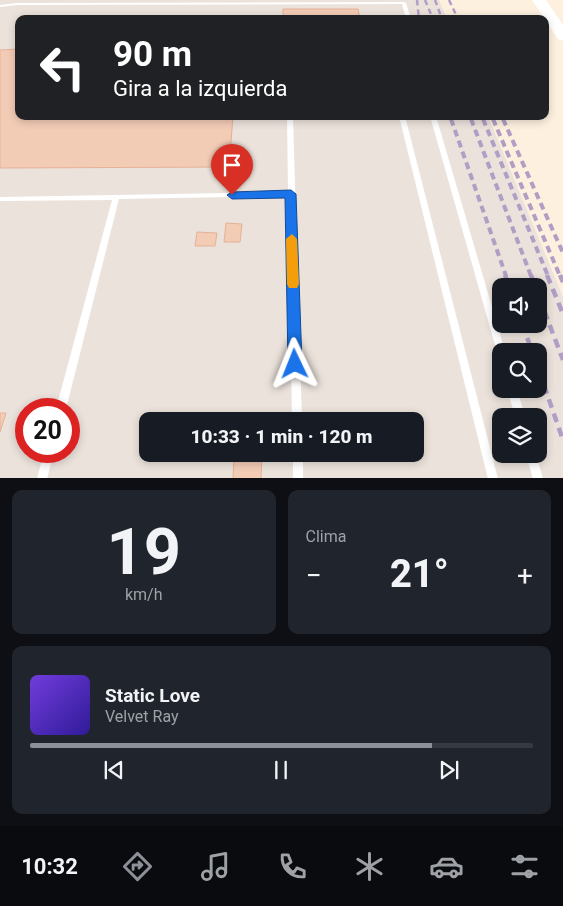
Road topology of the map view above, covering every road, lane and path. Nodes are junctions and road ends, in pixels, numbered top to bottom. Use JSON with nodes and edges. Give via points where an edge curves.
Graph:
{"nodes":[{"id":1,"x":539,"y":0,"type":"edge"},
{"id":2,"x":0,"y":6,"type":"edge"},
{"id":3,"x":408,"y":15,"type":"edge"},
{"id":4,"x":563,"y":36,"type":"edge"},
{"id":5,"x":290,"y":120,"type":"edge"},
{"id":6,"x":403,"y":120,"type":"edge"},
{"id":7,"x":434,"y":120,"type":"edge"},
{"id":8,"x":291,"y":194,"type":"junction"},
{"id":9,"x":116,"y":198,"type":"junction"},
{"id":10,"x":0,"y":199,"type":"edge"},
{"id":11,"x":498,"y":343,"type":"edge"},
{"id":12,"x":64,"y":398,"type":"edge"},
{"id":13,"x":297,"y":412,"type":"edge"},
{"id":14,"x":298,"y":462,"type":"edge"},
{"id":15,"x":46,"y":463,"type":"edge"},
{"id":16,"x":534,"y":463,"type":"edge"},
{"id":17,"x":42,"y":478,"type":"edge"},
{"id":18,"x":298,"y":478,"type":"edge"},
{"id":19,"x":493,"y":478,"type":"edge"},
{"id":20,"x":538,"y":478,"type":"edge"}],
"edges":[{"from":1,"to":4,"type":"main road"},
{"from":2,"to":3,"type":"lane","via":[[404,3]]},
{"from":5,"to":8,"type":"lane"},
{"from":6,"to":19,"type":"lane"},
{"from":7,"to":11,"type":"lane"},
{"from":8,"to":9,"type":"lane"},
{"from":8,"to":13,"type":"lane"},
{"from":9,"to":10,"type":"lane"},
{"from":9,"to":12,"type":"lane"},
{"from":14,"to":18,"type":"lane"},
{"from":15,"to":17,"type":"lane"},
{"from":16,"to":20,"type":"lane"}]}
